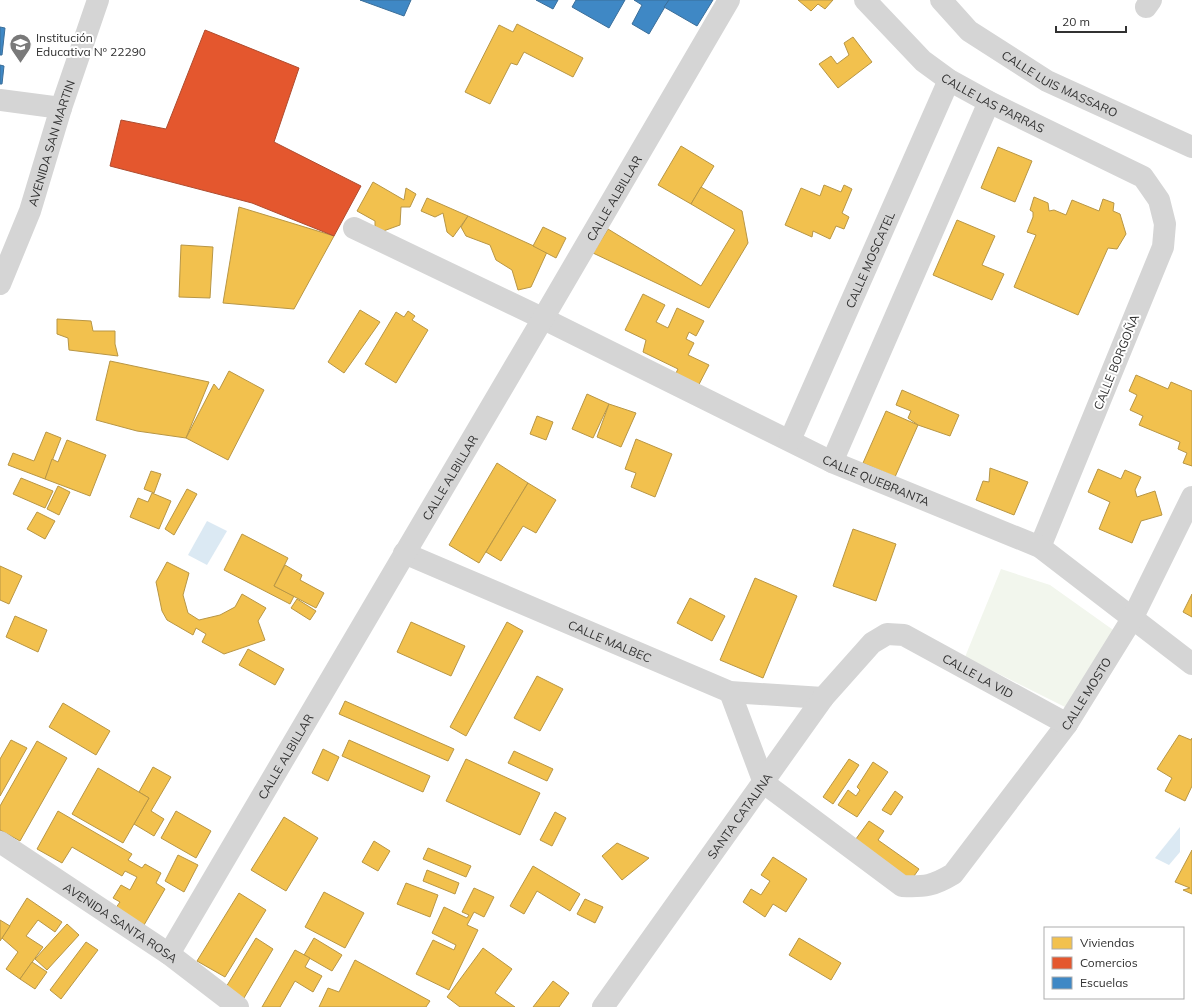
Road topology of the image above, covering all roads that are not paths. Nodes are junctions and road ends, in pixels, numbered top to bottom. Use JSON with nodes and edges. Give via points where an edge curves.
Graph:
{"nodes":[{"id":1,"x":98,"y":0,"type":"edge"},
{"id":2,"x":729,"y":0,"type":"edge"},
{"id":3,"x":865,"y":0,"type":"edge"},
{"id":4,"x":941,"y":0,"type":"edge"},
{"id":5,"x":949,"y":80,"type":"junction"},
{"id":6,"x":0,"y":100,"type":"edge"},
{"id":7,"x":988,"y":102,"type":"junction"},
{"id":8,"x":61,"y":108,"type":"junction"},
{"id":9,"x":1192,"y":146,"type":"edge"},
{"id":10,"x":1143,"y":176,"type":"joint"},
{"id":11,"x":354,"y":228,"type":"dead end"},
{"id":12,"x":0,"y":284,"type":"edge"},
{"id":13,"x":544,"y":319,"type":"junction"},
{"id":14,"x":790,"y":440,"type":"junction"},
{"id":15,"x":832,"y":462,"type":"junction"},
{"id":16,"x":1192,"y":497,"type":"edge"},
{"id":17,"x":1040,"y":547,"type":"junction"},
{"id":18,"x":404,"y":553,"type":"junction"},
{"id":19,"x":1132,"y":619,"type":"junction"},
{"id":20,"x":887,"y":634,"type":"joint"},
{"id":21,"x":1192,"y":664,"type":"edge"},
{"id":22,"x":730,"y":692,"type":"junction"},
{"id":23,"x":824,"y":698,"type":"junction"},
{"id":24,"x":1067,"y":724,"type":"junction"},
{"id":25,"x":764,"y":783,"type":"junction"},
{"id":26,"x":0,"y":842,"type":"edge"},
{"id":27,"x":170,"y":954,"type":"junction"},
{"id":28,"x":238,"y":1007,"type":"edge"},
{"id":29,"x":603,"y":1007,"type":"edge"}],
"edges":[{"from":1,"to":8,"type":"street","name":"AVENIDA SAN MARTIN"},
{"from":2,"to":13,"type":"street","name":"CALLE ALBILLAR"},
{"from":3,"to":5,"type":"street","name":"CALLE LAS PARRAS","via":[[923,60]]},
{"from":4,"to":9,"type":"street","name":"CALLE LUIS MASSARO","via":[[969,31],[1047,81]]},
{"from":5,"to":7,"type":"street","name":"CALLE LAS PARRAS"},
{"from":5,"to":14,"type":"street","name":"CALLE MOSCATEL"},
{"from":6,"to":8,"type":"street"},
{"from":7,"to":10,"type":"street","name":"CALLE LAS PARRAS"},
{"from":7,"to":15,"type":"street"},
{"from":8,"to":12,"type":"street","name":"AVENIDA SAN MARTIN","via":[[30,211]]},
{"from":10,"to":17,"type":"street","name":"CALLE BORGOÑA","via":[[1160,200],[1165,224],[1163,248]]},
{"from":11,"to":13,"type":"street","name":"CALLE QUEBRANTA"},
{"from":13,"to":14,"type":"street","name":"CALLE QUEBRANTA"},
{"from":13,"to":18,"type":"street","name":"CALLE ALBILLAR"},
{"from":14,"to":15,"type":"street","name":"CALLE QUEBRANTA"},
{"from":15,"to":17,"type":"street","name":"CALLE QUEBRANTA"},
{"from":16,"to":19,"type":"street","name":"CALLE MOSTO"},
{"from":17,"to":19,"type":"street","name":"CALLE QUEBRANTA"},
{"from":18,"to":22,"type":"street","name":"CALLE MALBEC"},
{"from":18,"to":27,"type":"street","name":"CALLE ALBILLAR"},
{"from":19,"to":21,"type":"street","name":"CALLE QUEBRANTA"},
{"from":19,"to":24,"type":"street","name":"CALLE MOSTO"},
{"from":20,"to":23,"type":"street","name":"SANTA CATALINA","via":[[872,643]]},
{"from":20,"to":24,"type":"street","name":"CALLE LA VID","via":[[904,636]]},
{"from":22,"to":23,"type":"street","name":"CALLE MALBEC"},
{"from":22,"to":25,"type":"street"},
{"from":23,"to":25,"type":"street","name":"SANTA CATALINA"},
{"from":24,"to":25,"type":"street","name":"CALLE MOSTO","via":[[953,874],[936,884],[920,887],[902,886]]},
{"from":25,"to":29,"type":"street","name":"SANTA CATALINA"},
{"from":26,"to":27,"type":"street","name":"AVENIDA SANTA ROSA"},
{"from":27,"to":28,"type":"street","name":"AVENIDA SANTA ROSA"}]}
